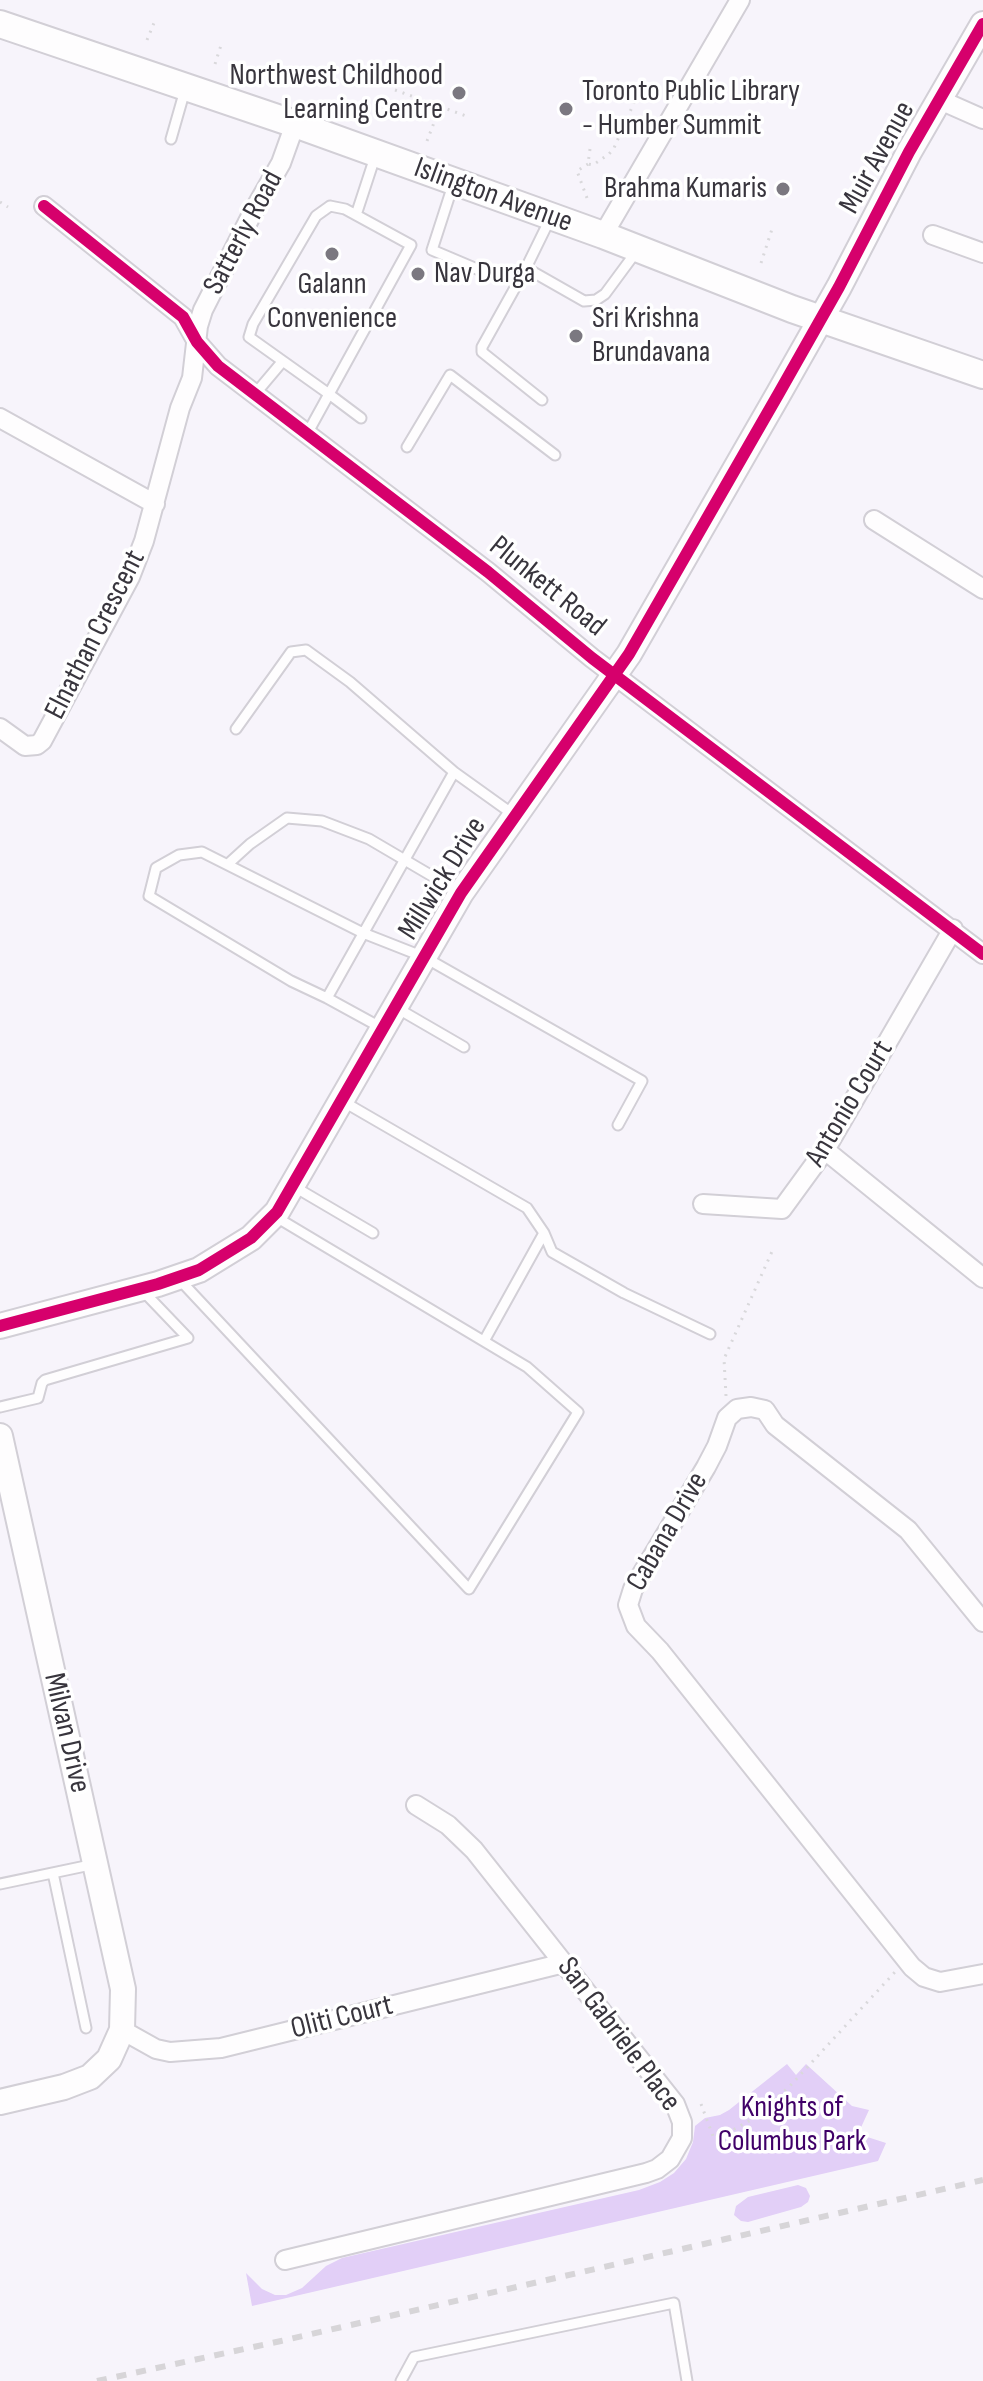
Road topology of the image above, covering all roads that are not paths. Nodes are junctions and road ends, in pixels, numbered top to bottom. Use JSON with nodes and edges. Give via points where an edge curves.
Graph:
{"nodes":[{"id":1,"x":740,"y":0,"type":"edge"},
{"id":2,"x":0,"y":24,"type":"edge"},
{"id":3,"x":983,"y":24,"type":"edge"},
{"id":4,"x":186,"y":87,"type":"junction"},
{"id":5,"x":940,"y":100,"type":"junction"},
{"id":6,"x":983,"y":119,"type":"edge"},
{"id":7,"x":295,"y":124,"type":"junction"},
{"id":8,"x":171,"y":139,"type":"dead end"},
{"id":9,"x":376,"y":153,"type":"junction"},
{"id":10,"x":454,"y":182,"type":"junction"},
{"id":11,"x":44,"y":206,"type":"dead end"},
{"id":12,"x":356,"y":215,"type":"junction"},
{"id":13,"x":551,"y":217,"type":"junction"},
{"id":14,"x":603,"y":235,"type":"junction"},
{"id":15,"x":933,"y":235,"type":"dead end"},
{"id":16,"x":980,"y":246,"type":"edge"},
{"id":17,"x":637,"y":249,"type":"junction"},
{"id":18,"x":526,"y":268,"type":"junction"},
{"id":19,"x":491,"y":275,"type":"dead end"},
{"id":20,"x":821,"y":319,"type":"junction"},
{"id":21,"x":197,"y":342,"type":"junction"},
{"id":22,"x":282,"y":362,"type":"junction"},
{"id":23,"x":983,"y":375,"type":"edge"},
{"id":24,"x":255,"y":394,"type":"junction"},
{"id":25,"x":329,"y":394,"type":"junction"},
{"id":26,"x":542,"y":400,"type":"dead end"},
{"id":27,"x":0,"y":418,"type":"edge"},
{"id":28,"x":361,"y":418,"type":"dead end"},
{"id":29,"x":307,"y":434,"type":"junction"},
{"id":30,"x":407,"y":447,"type":"dead end"},
{"id":31,"x":555,"y":455,"type":"dead end"},
{"id":32,"x":155,"y":504,"type":"junction"},
{"id":33,"x":874,"y":520,"type":"dead end"},
{"id":34,"x":983,"y":589,"type":"edge"},
{"id":35,"x":616,"y":674,"type":"junction"},
{"id":36,"x":0,"y":728,"type":"edge"},
{"id":37,"x":236,"y":729,"type":"dead end"},
{"id":38,"x":454,"y":772,"type":"junction"},
{"id":39,"x":514,"y":815,"type":"junction"},
{"id":40,"x":404,"y":860,"type":"junction"},
{"id":41,"x":228,"y":864,"type":"junction"},
{"id":42,"x":461,"y":893,"type":"junction"},
{"id":43,"x":953,"y":929,"type":"junction"},
{"id":44,"x":363,"y":933,"type":"junction"},
{"id":45,"x":983,"y":954,"type":"edge"},
{"id":46,"x":424,"y":957,"type":"junction"},
{"id":47,"x":327,"y":998,"type":"junction"},
{"id":48,"x":395,"y":1007,"type":"junction"},
{"id":49,"x":383,"y":1029,"type":"junction"},
{"id":50,"x":464,"y":1047,"type":"dead end"},
{"id":51,"x":341,"y":1100,"type":"junction"},
{"id":52,"x":618,"y":1125,"type":"dead end"},
{"id":53,"x":825,"y":1150,"type":"junction"},
{"id":54,"x":293,"y":1186,"type":"junction"},
{"id":55,"x":703,"y":1204,"type":"dead end"},
{"id":56,"x":273,"y":1216,"type":"junction"},
{"id":57,"x":373,"y":1233,"type":"dead end"},
{"id":58,"x":544,"y":1233,"type":"junction"},
{"id":59,"x":177,"y":1277,"type":"junction"},
{"id":60,"x":983,"y":1278,"type":"edge"},
{"id":61,"x":141,"y":1289,"type":"junction"},
{"id":62,"x":0,"y":1326,"type":"edge"},
{"id":63,"x":710,"y":1334,"type":"dead end"},
{"id":64,"x":484,"y":1341,"type":"junction"},
{"id":65,"x":0,"y":1407,"type":"edge"},
{"id":66,"x":0,"y":1436,"type":"edge"},
{"id":67,"x":983,"y":1622,"type":"edge"},
{"id":68,"x":416,"y":1805,"type":"dead end"},
{"id":69,"x":95,"y":1864,"type":"junction"},
{"id":70,"x":53,"y":1873,"type":"junction"},
{"id":71,"x":0,"y":1884,"type":"edge"},
{"id":72,"x":564,"y":1963,"type":"junction"},
{"id":73,"x":983,"y":1974,"type":"edge"},
{"id":74,"x":86,"y":2028,"type":"dead end"},
{"id":75,"x":122,"y":2030,"type":"junction"},
{"id":76,"x":0,"y":2102,"type":"edge"},
{"id":77,"x":285,"y":2260,"type":"dead end"},
{"id":78,"x":401,"y":2381,"type":"edge"},
{"id":79,"x":687,"y":2381,"type":"edge"}],
"edges":[{"from":1,"to":14,"type":"street"},
{"from":2,"to":4,"type":"main road","name":"Islington Avenue"},
{"from":3,"to":5,"type":"street","name":"Muir Avenue"},
{"from":4,"to":7,"type":"main road","name":"Islington Avenue"},
{"from":4,"to":8,"type":"lane"},
{"from":5,"to":6,"type":"street"},
{"from":5,"to":20,"type":"street","name":"Muir Avenue"},
{"from":7,"to":9,"type":"main road","name":"Islington Avenue"},
{"from":7,"to":21,"type":"street","name":"Satterly Road","via":[[281,163],[203,310]]},
{"from":9,"to":10,"type":"main road","name":"Islington Avenue"},
{"from":9,"to":12,"type":"lane"},
{"from":10,"to":13,"type":"main road","name":"Islington Avenue"},
{"from":10,"to":19,"type":"lane","via":[[432,250]]},
{"from":11,"to":21,"type":"street","name":"Plunkett Road","via":[[183,317]]},
{"from":12,"to":22,"type":"lane","via":[[330,206],[316,216],[253,324],[249,337]]},
{"from":12,"to":25,"type":"lane","via":[[411,245]]},
{"from":13,"to":14,"type":"main road","name":"Islington Avenue"},
{"from":13,"to":18,"type":"lane"},
{"from":14,"to":17,"type":"main road","name":"Islington Avenue"},
{"from":15,"to":16,"type":"street"},
{"from":17,"to":18,"type":"lane","via":[[596,300],[584,301]]},
{"from":17,"to":20,"type":"main road","name":"Islington Avenue"},
{"from":18,"to":26,"type":"lane","via":[[482,352]]},
{"from":20,"to":23,"type":"main road","name":"Islington Avenue"},
{"from":20,"to":35,"type":"street","name":"Millwick Drive"},
{"from":21,"to":24,"type":"street","name":"Plunkett Road"},
{"from":21,"to":32,"type":"street","name":"Elnathan Crescent","via":[[192,378]]},
{"from":22,"to":24,"type":"lane"},
{"from":22,"to":25,"type":"lane"},
{"from":24,"to":29,"type":"street","name":"Plunkett Road"},
{"from":25,"to":28,"type":"lane"},
{"from":25,"to":29,"type":"lane"},
{"from":27,"to":32,"type":"street"},
{"from":29,"to":35,"type":"street","name":"Plunkett Road"},
{"from":30,"to":31,"type":"lane","via":[[450,375]]},
{"from":32,"to":36,"type":"street","name":"Elnathan Crescent","via":[[130,577],[42,741],[25,746]]},
{"from":33,"to":34,"type":"street"},
{"from":35,"to":39,"type":"street","name":"Millwick Drive"},
{"from":35,"to":43,"type":"street","name":"Plunkett Road"},
{"from":37,"to":38,"type":"lane","via":[[291,652],[306,650]]},
{"from":38,"to":39,"type":"lane"},
{"from":38,"to":40,"type":"lane"},
{"from":39,"to":42,"type":"street","name":"Millwick Drive"},
{"from":40,"to":41,"type":"lane","via":[[322,821],[287,818]]},
{"from":40,"to":42,"type":"lane"},
{"from":40,"to":44,"type":"lane"},
{"from":41,"to":44,"type":"lane"},
{"from":41,"to":47,"type":"lane","via":[[202,852],[179,855],[156,868],[149,896]]},
{"from":42,"to":46,"type":"street","name":"Millwick Drive"},
{"from":43,"to":45,"type":"street","name":"Plunkett Road"},
{"from":43,"to":53,"type":"street","name":"Antonio Court"},
{"from":44,"to":46,"type":"lane"},
{"from":44,"to":47,"type":"lane"},
{"from":46,"to":48,"type":"street","name":"Millwick Drive"},
{"from":46,"to":52,"type":"lane","via":[[642,1081]]},
{"from":47,"to":49,"type":"lane"},
{"from":48,"to":49,"type":"street","name":"Millwick Drive"},
{"from":48,"to":50,"type":"lane"},
{"from":49,"to":51,"type":"street","name":"Millwick Drive"},
{"from":51,"to":54,"type":"street","name":"Millwick Drive"},
{"from":51,"to":58,"type":"lane","via":[[527,1208]]},
{"from":53,"to":55,"type":"street","name":"Antonio Court","via":[[782,1209]]},
{"from":53,"to":60,"type":"street"},
{"from":54,"to":56,"type":"street","name":"Millwick Drive"},
{"from":54,"to":57,"type":"lane"},
{"from":56,"to":59,"type":"street","name":"Millwick Drive","via":[[220,1259]]},
{"from":56,"to":64,"type":"lane"},
{"from":58,"to":63,"type":"lane","via":[[552,1252]]},
{"from":58,"to":64,"type":"lane"},
{"from":59,"to":61,"type":"street","name":"Millwick Drive"},
{"from":59,"to":64,"type":"lane","via":[[469,1589],[578,1412],[527,1367]]},
{"from":61,"to":62,"type":"street","name":"Millwick Drive"},
{"from":61,"to":65,"type":"lane","via":[[188,1338],[45,1380],[38,1398]]},
{"from":66,"to":69,"type":"street","name":"Milvan Drive"},
{"from":67,"to":73,"type":"street","name":"Cabana Drive","via":[[908,1530],[775,1425],[765,1410],[751,1407],[737,1409],[727,1418],[706,1467],[629,1598],[636,1626],[906,1960],[924,1977],[940,1982]]},
{"from":68,"to":72,"type":"street","name":"San Gabriele Place","via":[[466,1841]]},
{"from":69,"to":70,"type":"lane"},
{"from":69,"to":75,"type":"street","name":"Milvan Drive","via":[[123,1989]]},
{"from":70,"to":71,"type":"lane"},
{"from":70,"to":74,"type":"lane"},
{"from":72,"to":75,"type":"street","name":"Oliti Court","via":[[221,2048],[170,2052]]},
{"from":72,"to":77,"type":"street","name":"San Gabriele Place","via":[[675,2104],[683,2130],[670,2159],[646,2173]]},
{"from":75,"to":76,"type":"street","via":[[109,2059],[90,2077]]},
{"from":78,"to":79,"type":"lane","via":[[414,2357],[674,2303]]}]}
